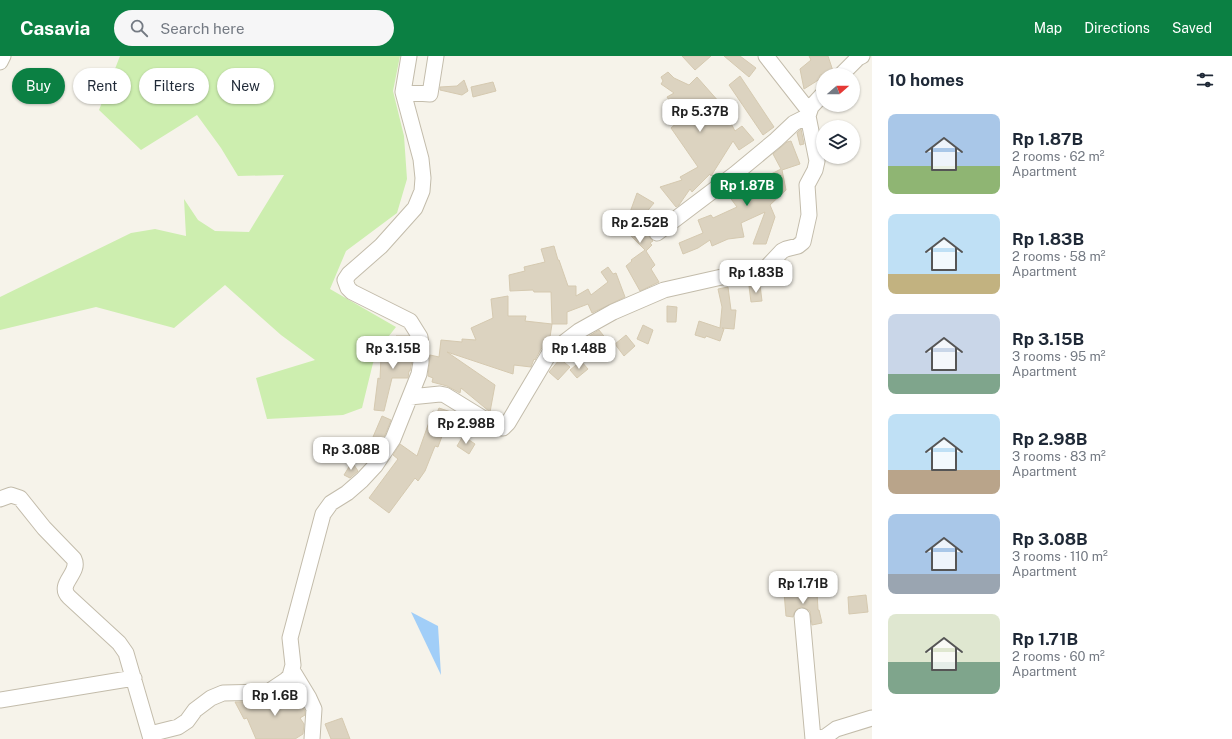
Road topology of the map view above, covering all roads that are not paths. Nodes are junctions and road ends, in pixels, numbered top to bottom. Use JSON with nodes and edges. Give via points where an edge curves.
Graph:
{"nodes":[{"id":1,"x":3,"y":56,"type":"edge"},
{"id":2,"x":409,"y":56,"type":"edge"},
{"id":3,"x":436,"y":56,"type":"edge"},
{"id":4,"x":766,"y":56,"type":"edge"},
{"id":5,"x":862,"y":56,"type":"edge"},
{"id":6,"x":0,"y":62,"type":"edge"},
{"id":7,"x":848,"y":68,"type":"edge"},
{"id":8,"x":403,"y":92,"type":"junction"},
{"id":9,"x":816,"y":102,"type":"edge"},
{"id":10,"x":809,"y":114,"type":"junction"},
{"id":11,"x":657,"y":233,"type":"dead end"},
{"id":12,"x":410,"y":397,"type":"junction"},
{"id":13,"x":0,"y":499,"type":"edge"},
{"id":14,"x":802,"y":616,"type":"dead end"},
{"id":15,"x":292,"y":670,"type":"junction"},
{"id":16,"x":134,"y":678,"type":"junction"},
{"id":17,"x":0,"y":700,"type":"edge"},
{"id":18,"x":872,"y":718,"type":"edge"},
{"id":19,"x":151,"y":737,"type":"edge"},
{"id":20,"x":312,"y":739,"type":"edge"},
{"id":21,"x":813,"y":739,"type":"edge"}],
"edges":[{"from":1,"to":6,"type":"street"},
{"from":2,"to":8,"type":"street"},
{"from":3,"to":8,"type":"street","via":[[430,94]]},
{"from":4,"to":10,"type":"street"},
{"from":5,"to":7,"type":"street"},
{"from":8,"to":12,"type":"street","via":[[422,159],[423,178],[419,199],[415,208],[381,246],[345,280],[352,292],[410,321],[415,328],[421,342],[421,362]]},
{"from":9,"to":10,"type":"street"},
{"from":10,"to":11,"type":"street","via":[[794,123],[735,174]]},
{"from":10,"to":12,"type":"street","via":[[817,161],[807,185],[809,216],[801,245],[782,251],[761,270],[664,290],[613,312],[579,331],[548,354],[503,428],[498,428],[445,395]]},
{"from":12,"to":15,"type":"street","via":[[392,439],[375,466],[347,493],[331,503],[323,514],[290,638]]},
{"from":13,"to":16,"type":"street","via":[[11,495],[20,498],[74,559],[76,568],[65,585],[65,592],[119,643],[126,653]]},
{"from":14,"to":21,"type":"street"},
{"from":15,"to":19,"type":"street","via":[[286,680],[268,692],[216,695],[178,727]]},
{"from":15,"to":20,"type":"street","via":[[314,709]]},
{"from":16,"to":17,"type":"street"},
{"from":16,"to":19,"type":"street"},
{"from":18,"to":21,"type":"street","via":[[836,730],[825,737]]}]}
